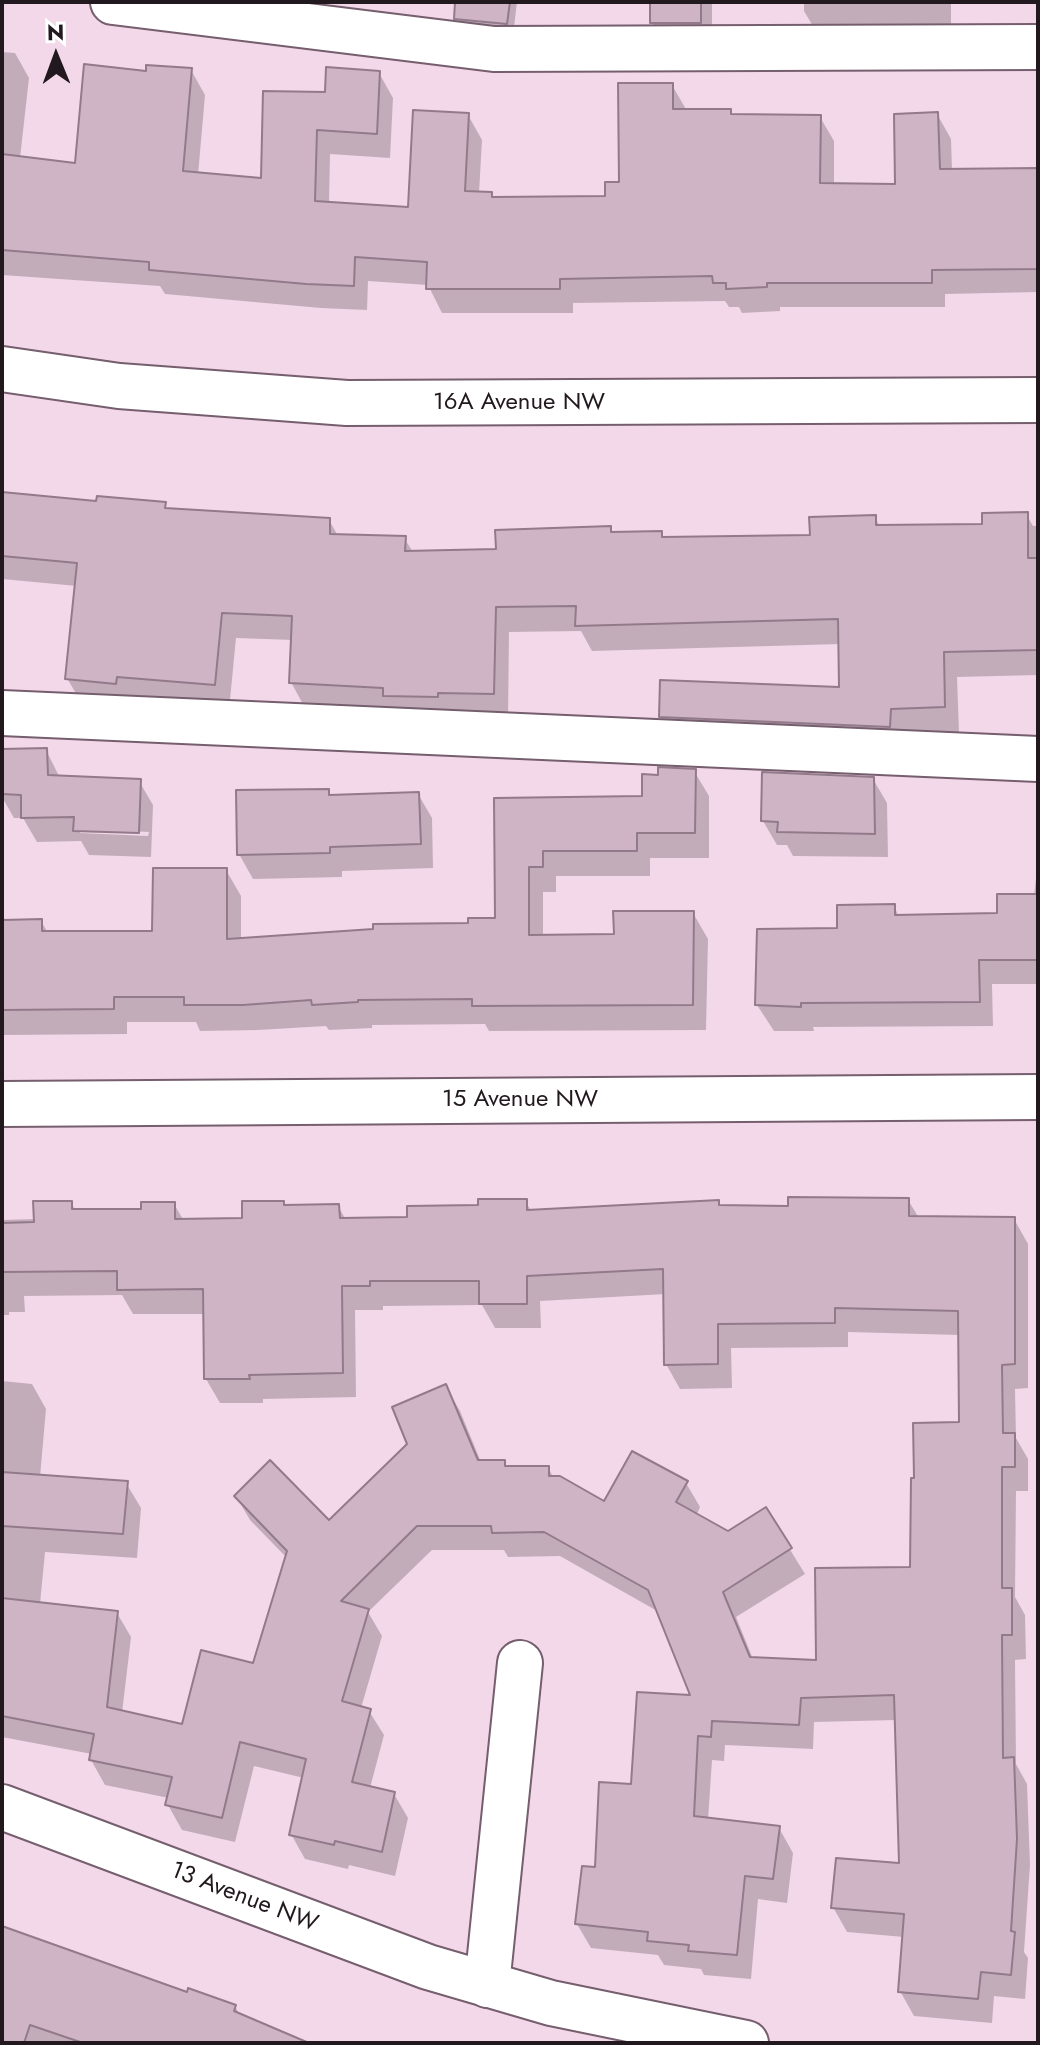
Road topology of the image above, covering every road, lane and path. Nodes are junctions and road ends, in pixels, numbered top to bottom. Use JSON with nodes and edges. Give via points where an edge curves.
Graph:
{"nodes":[{"id":1,"x":113,"y":2,"type":"edge"},
{"id":2,"x":1038,"y":47,"type":"edge"},
{"id":3,"x":2,"y":369,"type":"edge"},
{"id":4,"x":1038,"y":400,"type":"edge"},
{"id":5,"x":2,"y":713,"type":"edge"},
{"id":6,"x":1038,"y":759,"type":"edge"},
{"id":7,"x":1038,"y":1097,"type":"edge"},
{"id":8,"x":2,"y":1104,"type":"edge"},
{"id":9,"x":520,"y":1663,"type":"dead end"},
{"id":10,"x":2,"y":1807,"type":"edge"},
{"id":11,"x":487,"y":1985,"type":"junction"},
{"id":12,"x":746,"y":2043,"type":"edge"}],
"edges":[{"from":1,"to":2,"type":"street","via":[[494,49]]},
{"from":3,"to":4,"type":"street","name":"16A Avenue NW","via":[[119,386],[347,403]]},
{"from":5,"to":6,"type":"street"},
{"from":7,"to":8,"type":"street","name":"15 Avenue NW"},
{"from":9,"to":11,"type":"street"},
{"from":10,"to":11,"type":"street","name":"13 Avenue NW"},
{"from":11,"to":12,"type":"street","name":"13 Avenue NW","via":[[615,2018]]}]}
